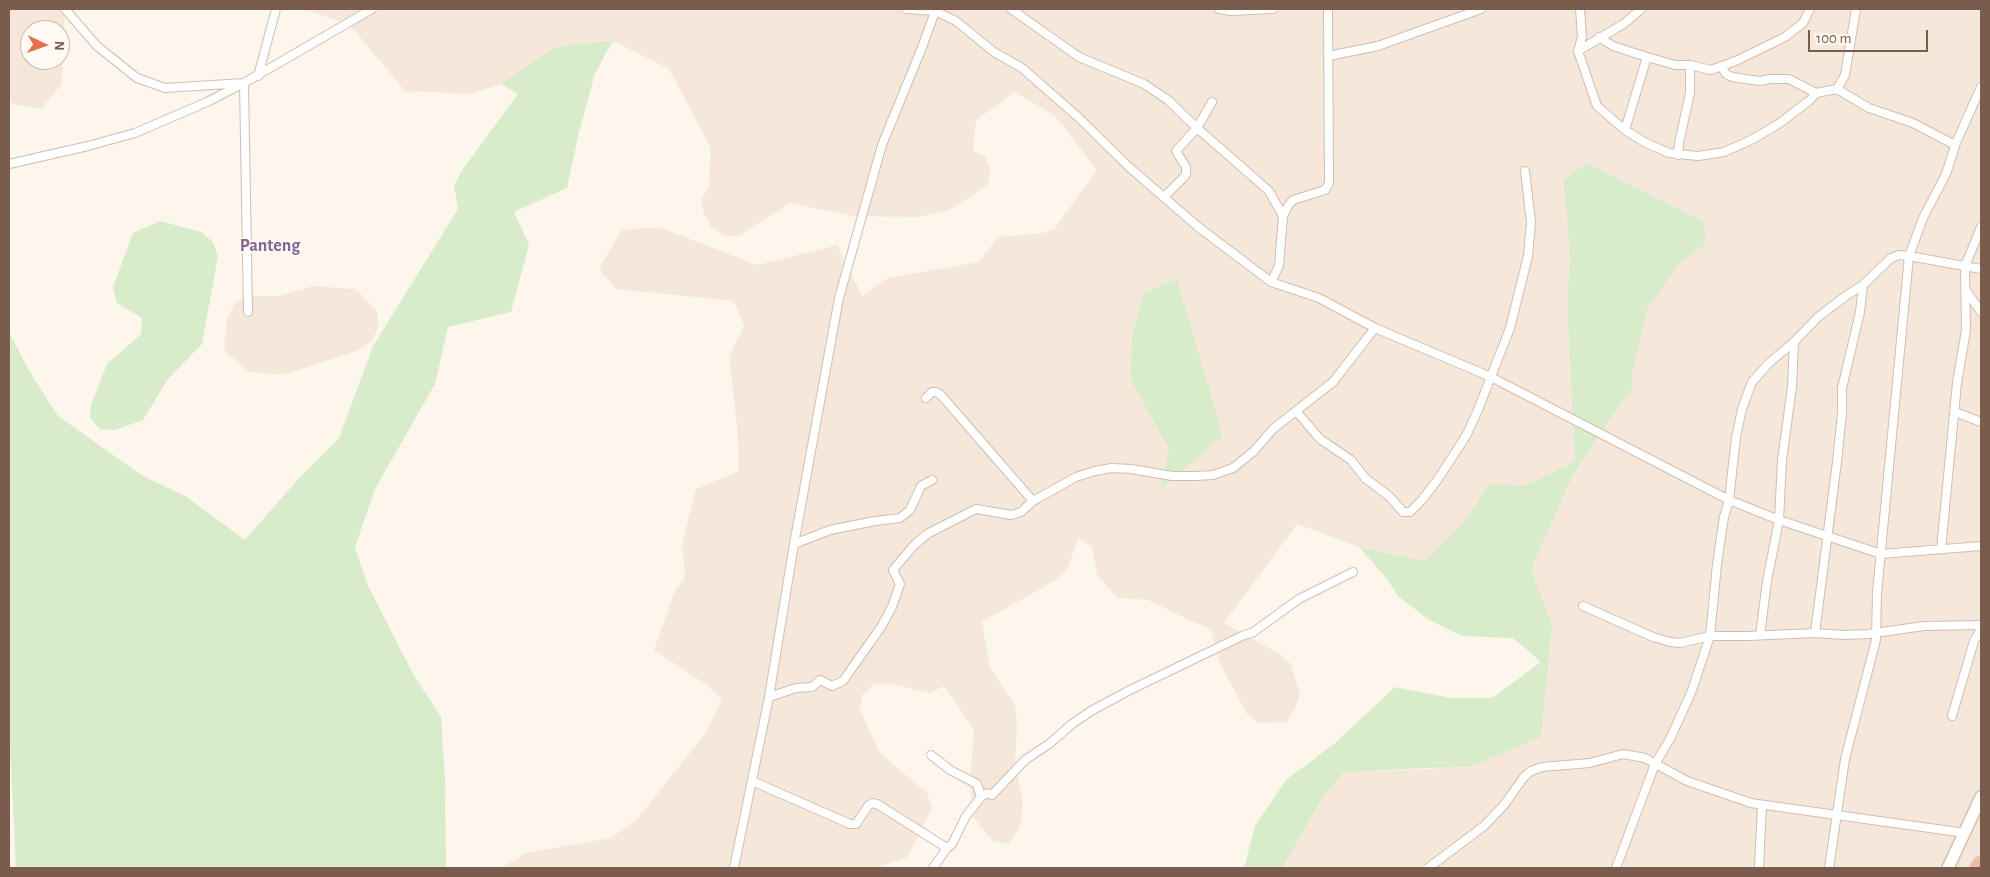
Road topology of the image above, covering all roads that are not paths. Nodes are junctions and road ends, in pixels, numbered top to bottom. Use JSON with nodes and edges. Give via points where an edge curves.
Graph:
{"nodes":[{"id":1,"x":65,"y":9,"type":"edge"},
{"id":2,"x":276,"y":9,"type":"edge"},
{"id":3,"x":372,"y":9,"type":"edge"},
{"id":4,"x":906,"y":9,"type":"edge"},
{"id":5,"x":1011,"y":9,"type":"edge"},
{"id":6,"x":1219,"y":9,"type":"edge"},
{"id":7,"x":1273,"y":9,"type":"edge"},
{"id":8,"x":1328,"y":9,"type":"edge"},
{"id":9,"x":1481,"y":9,"type":"edge"},
{"id":10,"x":1580,"y":9,"type":"edge"},
{"id":11,"x":1641,"y":9,"type":"edge"},
{"id":12,"x":1810,"y":9,"type":"edge"},
{"id":13,"x":1856,"y":9,"type":"edge"},
{"id":14,"x":936,"y":10,"type":"edge"},
{"id":15,"x":1599,"y":38,"type":"junction"},
{"id":16,"x":1578,"y":52,"type":"junction"},
{"id":17,"x":1328,"y":56,"type":"junction"},
{"id":18,"x":1647,"y":57,"type":"junction"},
{"id":19,"x":1690,"y":65,"type":"junction"},
{"id":20,"x":1721,"y":66,"type":"junction"},
{"id":21,"x":258,"y":76,"type":"junction"},
{"id":22,"x":244,"y":83,"type":"junction"},
{"id":23,"x":1981,"y":87,"type":"edge"},
{"id":24,"x":1836,"y":89,"type":"junction"},
{"id":25,"x":1816,"y":93,"type":"junction"},
{"id":26,"x":1212,"y":102,"type":"dead end"},
{"id":27,"x":1196,"y":128,"type":"junction"},
{"id":28,"x":1625,"y":130,"type":"junction"},
{"id":29,"x":1956,"y":143,"type":"junction"},
{"id":30,"x":1678,"y":155,"type":"junction"},
{"id":31,"x":9,"y":164,"type":"edge"},
{"id":32,"x":1525,"y":171,"type":"dead end"},
{"id":33,"x":1164,"y":197,"type":"junction"},
{"id":34,"x":1284,"y":216,"type":"junction"},
{"id":35,"x":1981,"y":227,"type":"edge"},
{"id":36,"x":1909,"y":256,"type":"junction"},
{"id":37,"x":1965,"y":266,"type":"junction"},
{"id":38,"x":1981,"y":269,"type":"edge"},
{"id":39,"x":1272,"y":282,"type":"junction"},
{"id":40,"x":1863,"y":286,"type":"junction"},
{"id":41,"x":1965,"y":289,"type":"junction"},
{"id":42,"x":248,"y":312,"type":"dead end"},
{"id":43,"x":1981,"y":312,"type":"edge"},
{"id":44,"x":1375,"y":328,"type":"junction"},
{"id":45,"x":1794,"y":342,"type":"junction"},
{"id":46,"x":1491,"y":377,"type":"junction"},
{"id":47,"x":926,"y":398,"type":"dead end"},
{"id":48,"x":1296,"y":412,"type":"junction"},
{"id":49,"x":1955,"y":412,"type":"junction"},
{"id":50,"x":1981,"y":422,"type":"edge"},
{"id":51,"x":932,"y":480,"type":"dead end"},
{"id":52,"x":1729,"y":500,"type":"junction"},
{"id":53,"x":1033,"y":501,"type":"junction"},
{"id":54,"x":1779,"y":520,"type":"junction"},
{"id":55,"x":1828,"y":537,"type":"junction"},
{"id":56,"x":794,"y":544,"type":"junction"},
{"id":57,"x":1981,"y":546,"type":"edge"},
{"id":58,"x":1941,"y":549,"type":"junction"},
{"id":59,"x":1881,"y":554,"type":"junction"},
{"id":60,"x":1353,"y":572,"type":"dead end"},
{"id":61,"x":1583,"y":606,"type":"dead end"},
{"id":62,"x":1981,"y":624,"type":"edge"},
{"id":63,"x":1981,"y":629,"type":"edge"},
{"id":64,"x":1815,"y":632,"type":"junction"},
{"id":65,"x":1876,"y":632,"type":"junction"},
{"id":66,"x":1760,"y":635,"type":"junction"},
{"id":67,"x":1710,"y":636,"type":"junction"},
{"id":68,"x":769,"y":696,"type":"junction"},
{"id":69,"x":1952,"y":716,"type":"dead end"},
{"id":70,"x":931,"y":755,"type":"dead end"},
{"id":71,"x":1655,"y":764,"type":"junction"},
{"id":72,"x":752,"y":781,"type":"junction"},
{"id":73,"x":1981,"y":797,"type":"edge"},
{"id":74,"x":981,"y":798,"type":"junction"},
{"id":75,"x":1762,"y":805,"type":"junction"},
{"id":76,"x":1836,"y":816,"type":"junction"},
{"id":77,"x":1965,"y":833,"type":"junction"},
{"id":78,"x":948,"y":848,"type":"junction"},
{"id":79,"x":1981,"y":864,"type":"edge"},
{"id":80,"x":734,"y":868,"type":"edge"},
{"id":81,"x":933,"y":868,"type":"edge"},
{"id":82,"x":1428,"y":868,"type":"edge"},
{"id":83,"x":1616,"y":868,"type":"edge"},
{"id":84,"x":1759,"y":868,"type":"edge"},
{"id":85,"x":1829,"y":868,"type":"edge"},
{"id":86,"x":1948,"y":868,"type":"edge"},
{"id":87,"x":1978,"y":868,"type":"edge"}],
"edges":[{"from":1,"to":22,"type":"street","via":[[97,46],[137,78],[165,88]]},
{"from":2,"to":21,"type":"street"},
{"from":3,"to":21,"type":"street"},
{"from":4,"to":14,"type":"street"},
{"from":5,"to":27,"type":"street","via":[[1079,57],[1144,84],[1168,100]]},
{"from":6,"to":7,"type":"street"},
{"from":8,"to":17,"type":"street"},
{"from":9,"to":17,"type":"street","via":[[1378,46]]},
{"from":10,"to":16,"type":"street","via":[[1582,37]]},
{"from":11,"to":15,"type":"street"},
{"from":12,"to":20,"type":"street","via":[[1803,23],[1785,37]]},
{"from":13,"to":24,"type":"street","via":[[1845,75]]},
{"from":14,"to":33,"type":"street","via":[[1040,82]]},
{"from":14,"to":56,"type":"street","via":[[882,145],[839,298]]},
{"from":15,"to":16,"type":"street"},
{"from":15,"to":18,"type":"street"},
{"from":16,"to":28,"type":"street","via":[[1597,106]]},
{"from":17,"to":34,"type":"street","via":[[1330,183],[1325,190],[1293,200]]},
{"from":18,"to":19,"type":"street","via":[[1675,65]]},
{"from":18,"to":28,"type":"street"},
{"from":19,"to":20,"type":"street","via":[[1711,70]]},
{"from":19,"to":30,"type":"street","via":[[1690,93]]},
{"from":20,"to":25,"type":"street","via":[[1732,77],[1760,81],[1789,79]]},
{"from":21,"to":22,"type":"street"},
{"from":22,"to":31,"type":"street","via":[[135,133]]},
{"from":22,"to":42,"type":"street"},
{"from":23,"to":29,"type":"street"},
{"from":24,"to":25,"type":"street"},
{"from":24,"to":29,"type":"street","via":[[1869,108],[1913,123]]},
{"from":25,"to":30,"type":"street","via":[[1780,123],[1753,139],[1724,152]]},
{"from":26,"to":27,"type":"street"},
{"from":27,"to":33,"type":"street","via":[[1176,150],[1186,167],[1186,175]]},
{"from":27,"to":34,"type":"street","via":[[1268,191]]},
{"from":28,"to":30,"type":"street","via":[[1652,146]]},
{"from":29,"to":36,"type":"street","via":[[1946,174],[1923,218]]},
{"from":32,"to":46,"type":"street","via":[[1531,222],[1528,256],[1510,328]]},
{"from":33,"to":39,"type":"street"},
{"from":34,"to":39,"type":"street","via":[[1281,256]]},
{"from":35,"to":37,"type":"street"},
{"from":36,"to":37,"type":"street"},
{"from":36,"to":40,"type":"street","via":[[1892,258]]},
{"from":36,"to":59,"type":"street"},
{"from":37,"to":38,"type":"street"},
{"from":37,"to":41,"type":"street"},
{"from":39,"to":44,"type":"street","via":[[1318,298]]},
{"from":40,"to":45,"type":"street","via":[[1818,317]]},
{"from":40,"to":55,"type":"street","via":[[1842,388]]},
{"from":41,"to":43,"type":"street"},
{"from":41,"to":49,"type":"street","via":[[1966,330]]},
{"from":44,"to":46,"type":"street"},
{"from":44,"to":48,"type":"street","via":[[1333,382]]},
{"from":45,"to":52,"type":"street","via":[[1769,363],[1748,390],[1736,436]]},
{"from":45,"to":54,"type":"street"},
{"from":46,"to":48,"type":"street","via":[[1452,459],[1410,512],[1398,508],[1389,496],[1365,478],[1351,460],[1320,439]]},
{"from":46,"to":52,"type":"street"},
{"from":47,"to":53,"type":"street","via":[[932,392],[940,394]]},
{"from":48,"to":53,"type":"street","via":[[1273,429],[1244,461],[1221,472],[1172,476],[1112,468],[1076,476]]},
{"from":49,"to":50,"type":"street"},
{"from":49,"to":58,"type":"street"},
{"from":51,"to":56,"type":"street","via":[[921,486],[910,510],[900,518],[830,530]]},
{"from":52,"to":54,"type":"street"},
{"from":52,"to":67,"type":"street","via":[[1720,541]]},
{"from":53,"to":68,"type":"street","via":[[1012,515],[976,509],[929,533],[892,570],[900,584],[892,607],[843,681],[832,686],[820,680],[812,686]]},
{"from":54,"to":55,"type":"street"},
{"from":54,"to":66,"type":"street"},
{"from":55,"to":59,"type":"street"},
{"from":55,"to":64,"type":"street"},
{"from":56,"to":68,"type":"street"},
{"from":57,"to":58,"type":"street"},
{"from":58,"to":59,"type":"street"},
{"from":59,"to":65,"type":"street"},
{"from":60,"to":74,"type":"street","via":[[1299,599],[1252,633],[1091,711],[1025,760],[992,795],[987,793]]},
{"from":61,"to":67,"type":"street","via":[[1670,642]]},
{"from":62,"to":65,"type":"street"},
{"from":63,"to":69,"type":"street","via":[[1974,641]]},
{"from":64,"to":65,"type":"street"},
{"from":64,"to":66,"type":"street"},
{"from":65,"to":76,"type":"street","via":[[1845,759]]},
{"from":66,"to":67,"type":"street"},
{"from":67,"to":71,"type":"street","via":[[1691,693]]},
{"from":68,"to":72,"type":"street"},
{"from":70,"to":74,"type":"street","via":[[950,770],[977,784]]},
{"from":71,"to":75,"type":"street","via":[[1710,790]]},
{"from":71,"to":82,"type":"street","via":[[1645,758],[1623,754],[1590,763],[1531,771],[1487,822]]},
{"from":71,"to":83,"type":"street"},
{"from":72,"to":78,"type":"street","via":[[850,824],[856,824],[872,803],[877,804]]},
{"from":72,"to":80,"type":"street"},
{"from":73,"to":77,"type":"street"},
{"from":74,"to":78,"type":"street","via":[[966,816]]},
{"from":75,"to":76,"type":"street"},
{"from":75,"to":84,"type":"street"},
{"from":76,"to":77,"type":"street"},
{"from":76,"to":85,"type":"street"},
{"from":77,"to":86,"type":"street"},
{"from":78,"to":81,"type":"street"},
{"from":79,"to":87,"type":"highway"}]}
